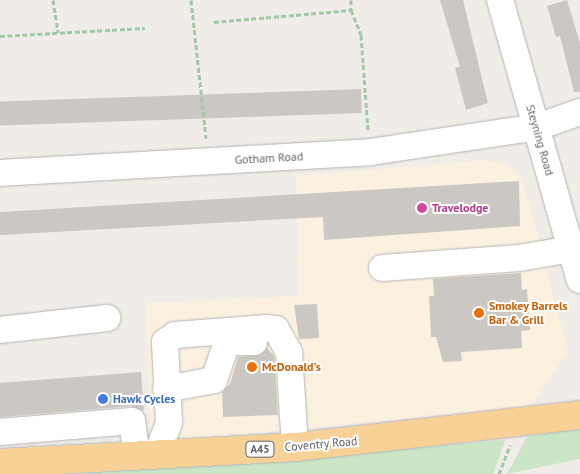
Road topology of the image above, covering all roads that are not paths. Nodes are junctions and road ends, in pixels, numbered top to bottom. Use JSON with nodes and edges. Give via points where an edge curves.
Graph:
{"nodes":[{"id":1,"x":500,"y":0,"type":"edge"},
{"id":2,"x":580,"y":112,"type":"edge"},
{"id":3,"x":537,"y":127,"type":"junction"},
{"id":4,"x":0,"y":173,"type":"edge"},
{"id":5,"x":571,"y":249,"type":"junction"},
{"id":6,"x":382,"y":268,"type":"dead end"},
{"id":7,"x":580,"y":280,"type":"edge"},
{"id":8,"x":107,"y":318,"type":"dead end"},
{"id":9,"x":0,"y":330,"type":"edge"},
{"id":10,"x":178,"y":387,"type":"junction"},
{"id":11,"x":580,"y":415,"type":"edge"},
{"id":12,"x":0,"y":432,"type":"edge"},
{"id":13,"x":295,"y":436,"type":"junction"},
{"id":14,"x":147,"y":454,"type":"junction"},
{"id":15,"x":0,"y":463,"type":"edge"}],
"edges":[{"from":1,"to":3,"type":"street","name":"Steyning Road"},
{"from":2,"to":3,"type":"street","name":"Gotham Road"},
{"from":3,"to":4,"type":"street","name":"Gotham Road","via":[[370,152]]},
{"from":3,"to":5,"type":"street","name":"Steyning Road"},
{"from":5,"to":6,"type":"street","via":[[519,258]]},
{"from":5,"to":7,"type":"street","name":"Steyning Road"},
{"from":8,"to":9,"type":"street"},
{"from":10,"to":13,"type":"street","via":[[209,345],[275,342],[281,352],[284,408]]},
{"from":10,"to":13,"type":"street","via":[[165,342],[175,335],[276,329],[289,352]]},
{"from":10,"to":14,"type":"street","via":[[169,422]]},
{"from":11,"to":13,"type":"highway","name":"Coventry Road","number":"A45"},
{"from":12,"to":14,"type":"street","via":[[132,421]]},
{"from":13,"to":14,"type":"highway","name":"Coventry Road","number":"A45"},
{"from":14,"to":15,"type":"highway","name":"Coventry Road","number":"A45"}]}
